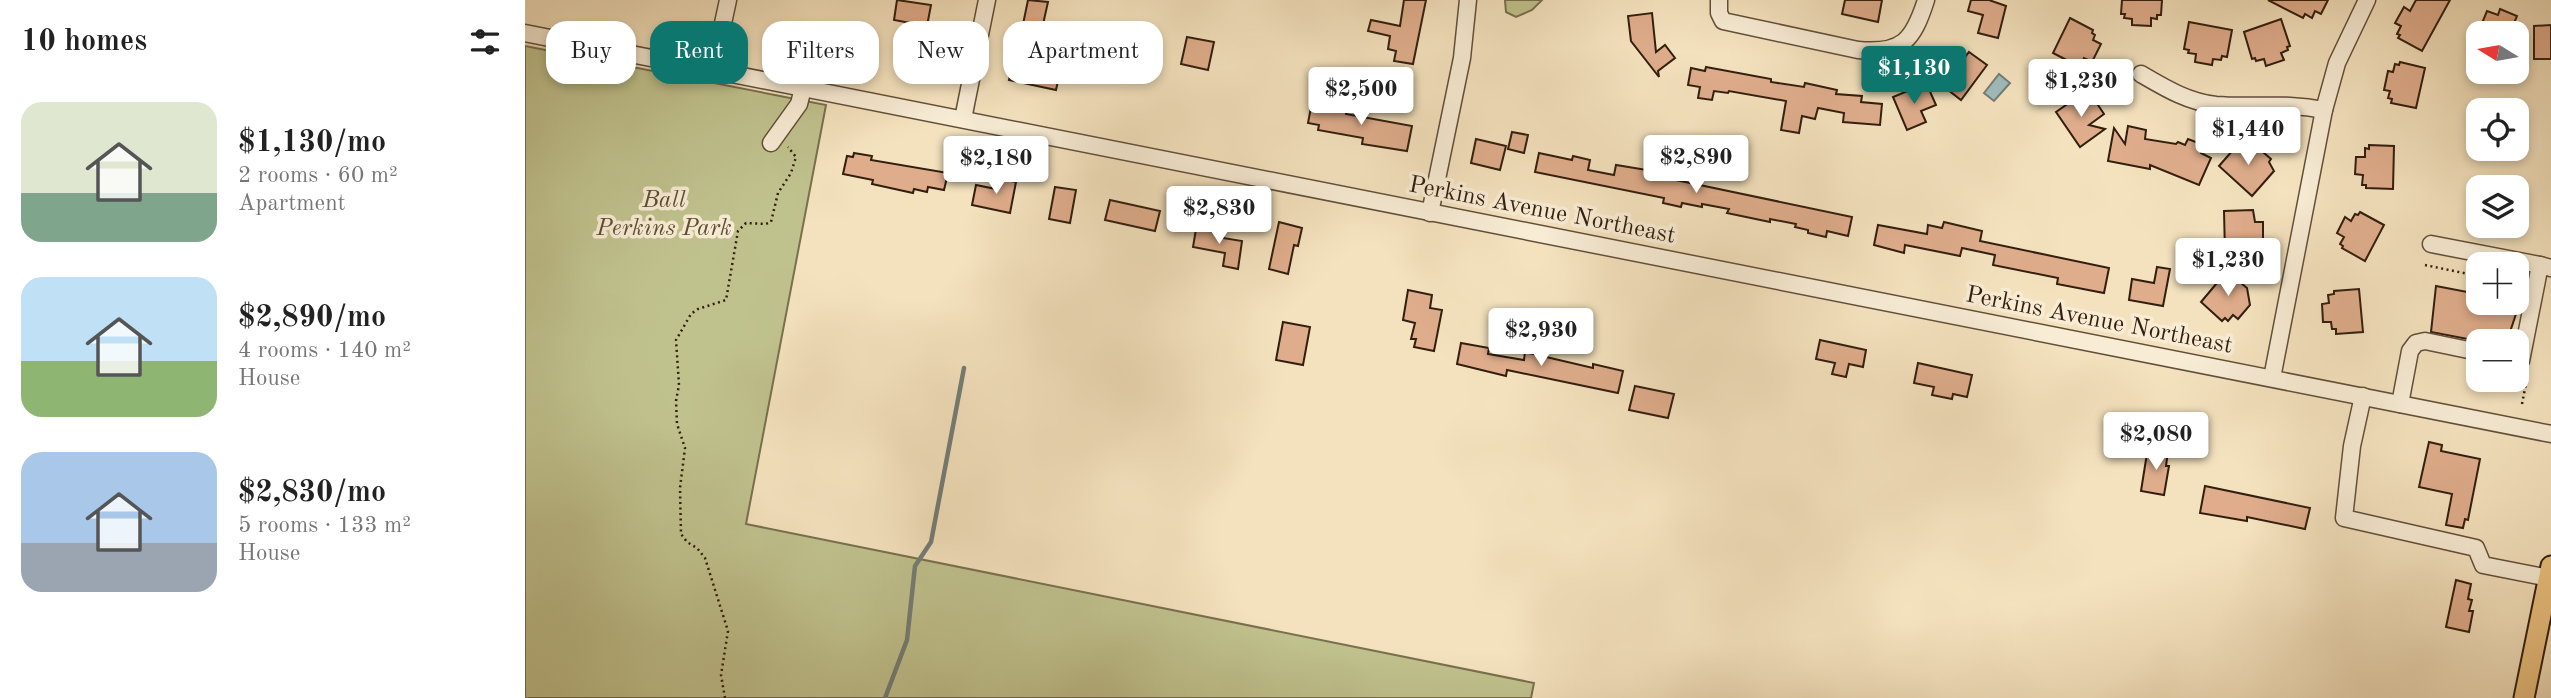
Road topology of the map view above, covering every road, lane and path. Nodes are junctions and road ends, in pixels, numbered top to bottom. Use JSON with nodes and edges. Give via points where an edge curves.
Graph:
{"nodes":[{"id":1,"x":728,"y":0,"type":"edge"},
{"id":2,"x":987,"y":0,"type":"edge"},
{"id":3,"x":1468,"y":0,"type":"edge"},
{"id":4,"x":1719,"y":0,"type":"edge"},
{"id":5,"x":1926,"y":0,"type":"edge"},
{"id":6,"x":2367,"y":0,"type":"edge"},
{"id":7,"x":724,"y":21,"type":"edge"},
{"id":8,"x":525,"y":33,"type":"edge"},
{"id":9,"x":650,"y":58,"type":"edge"},
{"id":10,"x":2141,"y":74,"type":"dead end"},
{"id":11,"x":748,"y":77,"type":"edge"},
{"id":12,"x":803,"y":88,"type":"junction"},
{"id":13,"x":2324,"y":110,"type":"junction"},
{"id":14,"x":963,"y":119,"type":"junction"},
{"id":15,"x":771,"y":143,"type":"joint"},
{"id":16,"x":1430,"y":213,"type":"junction"},
{"id":17,"x":2431,"y":244,"type":"dead end"},
{"id":18,"x":2425,"y":265,"type":"dead end"},
{"id":19,"x":2545,"y":267,"type":"edge"},
{"id":20,"x":2466,"y":274,"type":"edge"},
{"id":21,"x":2529,"y":330,"type":"edge"},
{"id":22,"x":2466,"y":350,"type":"edge"},
{"id":23,"x":2272,"y":378,"type":"junction"},
{"id":24,"x":2363,"y":397,"type":"junction"},
{"id":25,"x":2400,"y":404,"type":"junction"},
{"id":26,"x":2551,"y":433,"type":"edge"},
{"id":27,"x":2550,"y":572,"type":"edge"},
{"id":28,"x":725,"y":698,"type":"edge"},
{"id":29,"x":2524,"y":698,"type":"edge"}],
"edges":[{"from":1,"to":7,"type":"street"},
{"from":2,"to":14,"type":"street"},
{"from":3,"to":16,"type":"street","via":[[1459,71]]},
{"from":4,"to":5,"type":"street","via":[[1723,21],[1858,50],[1885,51],[1912,35]]},
{"from":6,"to":13,"type":"street","via":[[2337,63]]},
{"from":8,"to":9,"type":"street","name":"Perkins Avenue Northeast"},
{"from":10,"to":13,"type":"street","via":[[2187,98],[2216,105],[2279,104]]},
{"from":11,"to":12,"type":"street","name":"Perkins Avenue Northeast"},
{"from":12,"to":14,"type":"street","name":"Perkins Avenue Northeast"},
{"from":12,"to":15,"type":"street","via":[[799,104]]},
{"from":13,"to":23,"type":"street"},
{"from":14,"to":16,"type":"street","name":"Perkins Avenue Northeast"},
{"from":15,"to":28,"type":"path","via":[[789,147],[796,157],[778,193],[771,222],[741,226],[726,300],[691,314],[676,340],[677,424],[685,448],[681,534],[705,558],[728,631],[720,675]]},
{"from":16,"to":23,"type":"street","name":"Perkins Avenue Northeast"},
{"from":17,"to":19,"type":"street"},
{"from":18,"to":20,"type":"path"},
{"from":19,"to":21,"type":"street"},
{"from":22,"to":25,"type":"street","via":[[2416,343],[2410,351]]},
{"from":23,"to":24,"type":"street","name":"Perkins Avenue Northeast"},
{"from":24,"to":25,"type":"street","name":"Perkins Avenue Northeast"},
{"from":24,"to":27,"type":"street","via":[[2351,446],[2344,518],[2476,548],[2483,565]]},
{"from":25,"to":26,"type":"street","name":"Perkins Avenue Northeast"},
{"from":27,"to":29,"type":"main road"}]}
